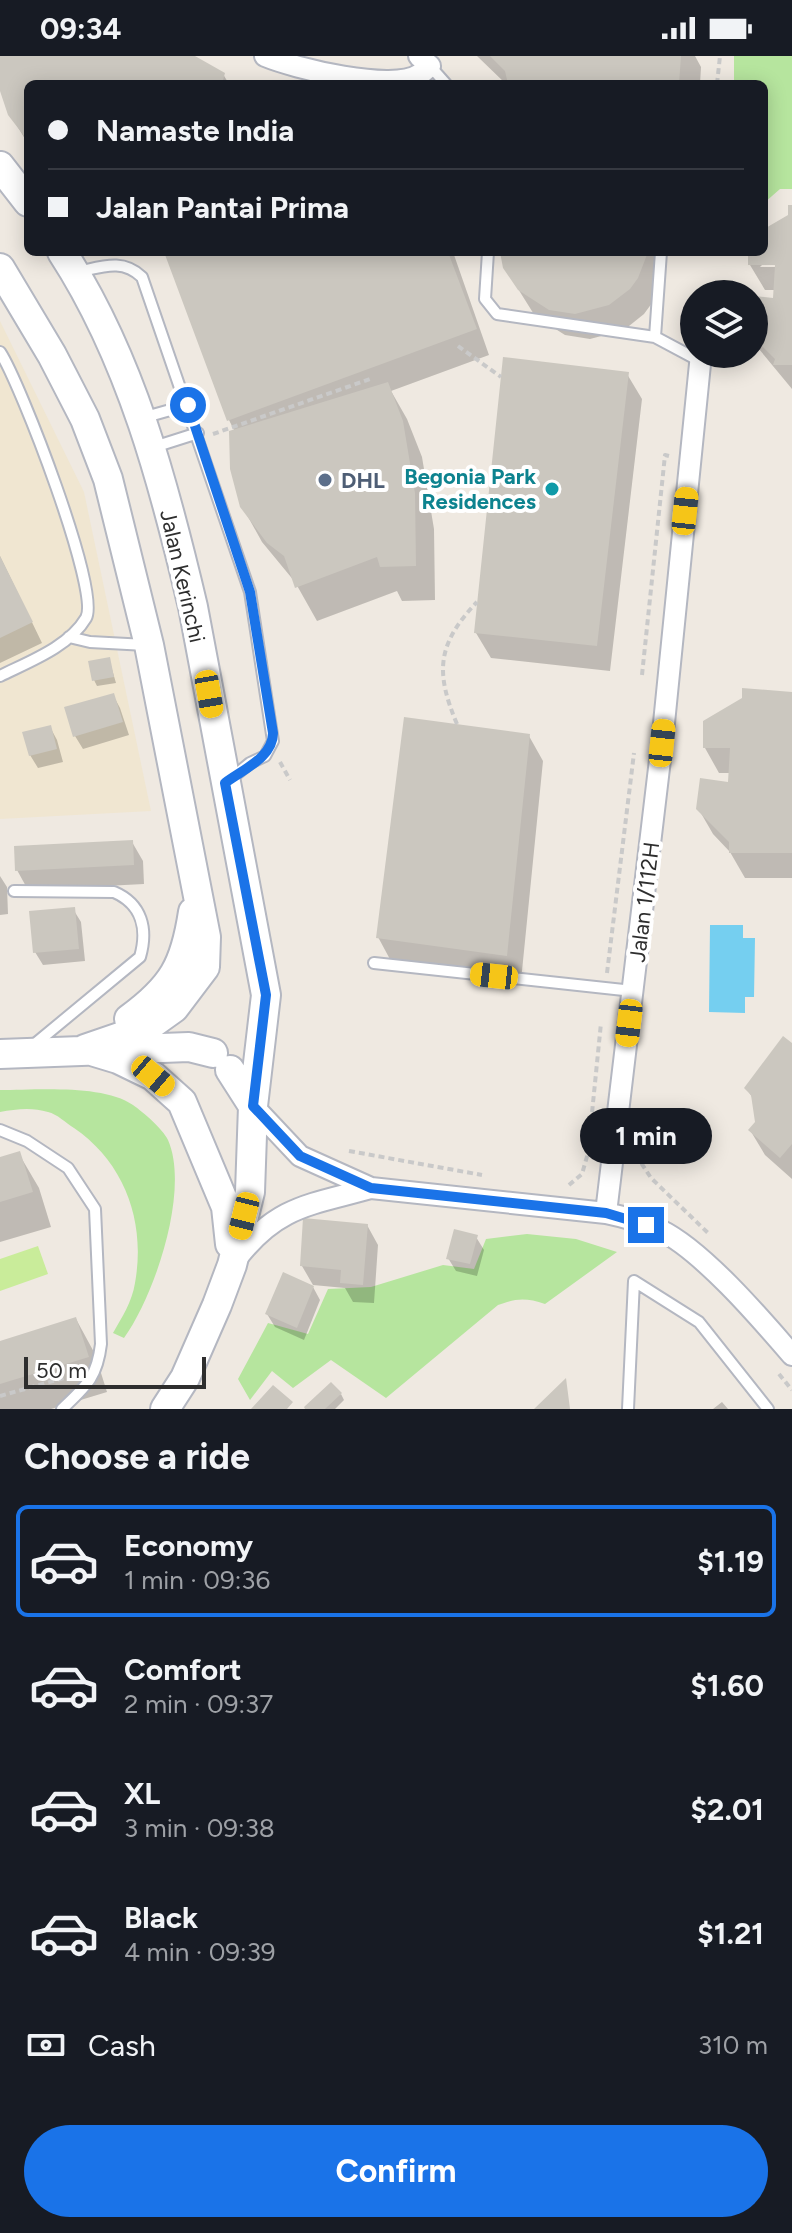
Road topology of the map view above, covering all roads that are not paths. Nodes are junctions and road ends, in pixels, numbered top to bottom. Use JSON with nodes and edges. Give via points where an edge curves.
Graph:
{"nodes":[{"id":1,"x":265,"y":56,"type":"edge"},
{"id":2,"x":424,"y":61,"type":"edge"},
{"id":3,"x":442,"y":80,"type":"edge"},
{"id":4,"x":0,"y":166,"type":"edge"},
{"id":5,"x":24,"y":197,"type":"edge"},
{"id":6,"x":488,"y":256,"type":"edge"},
{"id":7,"x":661,"y":256,"type":"edge"},
{"id":8,"x":69,"y":262,"type":"edge"},
{"id":9,"x":0,"y":268,"type":"edge"},
{"id":10,"x":655,"y":337,"type":"junction"},
{"id":11,"x":680,"y":348,"type":"edge"},
{"id":12,"x":0,"y":352,"type":"edge"},
{"id":13,"x":700,"y":368,"type":"edge"},
{"id":14,"x":188,"y":405,"type":"junction"},
{"id":15,"x":140,"y":418,"type":"junction"},
{"id":16,"x":198,"y":436,"type":"junction"},
{"id":17,"x":149,"y":449,"type":"junction"},
{"id":18,"x":69,"y":637,"type":"junction"},
{"id":19,"x":149,"y":645,"type":"junction"},
{"id":20,"x":0,"y":676,"type":"edge"},
{"id":21,"x":225,"y":783,"type":"junction"},
{"id":22,"x":14,"y":891,"type":"dead end"},
{"id":23,"x":374,"y":963,"type":"dead end"},
{"id":24,"x":633,"y":991,"type":"junction"},
{"id":25,"x":85,"y":1049,"type":"junction"},
{"id":26,"x":13,"y":1052,"type":"edge"},
{"id":27,"x":253,"y":1106,"type":"junction"},
{"id":28,"x":0,"y":1130,"type":"edge"},
{"id":29,"x":371,"y":1188,"type":"junction"},
{"id":30,"x":606,"y":1213,"type":"junction"},
{"id":31,"x":232,"y":1265,"type":"junction"},
{"id":32,"x":783,"y":1332,"type":"edge"},
{"id":33,"x":792,"y":1355,"type":"edge"},
{"id":34,"x":62,"y":1409,"type":"edge"},
{"id":35,"x":165,"y":1409,"type":"edge"},
{"id":36,"x":628,"y":1409,"type":"edge"},
{"id":37,"x":768,"y":1409,"type":"edge"}],
"edges":[{"from":1,"to":2,"type":"street","via":[[292,67],[368,79],[419,76]]},
{"from":2,"to":3,"type":"lane"},
{"from":4,"to":5,"type":"main road"},
{"from":6,"to":10,"type":"lane","via":[[485,299],[497,314]]},
{"from":7,"to":10,"type":"lane"},
{"from":8,"to":14,"type":"lane","via":[[122,263],[142,277]]},
{"from":8,"to":15,"type":"main road","name":"Jalan Kerinchi","via":[[95,306]]},
{"from":9,"to":19,"type":"main road","via":[[85,419],[111,492]]},
{"from":10,"to":11,"type":"lane"},
{"from":12,"to":18,"type":"lane","via":[[29,412],[89,599],[86,618]]},
{"from":13,"to":24,"type":"street","name":"Jalan 1/112H"},
{"from":14,"to":15,"type":"lane"},
{"from":14,"to":16,"type":"lane"},
{"from":15,"to":17,"type":"main road","name":"Jalan Kerinchi"},
{"from":16,"to":17,"type":"lane"},
{"from":16,"to":21,"type":"lane","via":[[250,592],[273,733],[265,756]]},
{"from":17,"to":21,"type":"main road","name":"Jalan Kerinchi","via":[[193,607]]},
{"from":18,"to":19,"type":"lane"},
{"from":18,"to":20,"type":"lane"},
{"from":19,"to":25,"type":"main road","via":[[197,888],[188,943],[171,981],[147,1006]]},
{"from":21,"to":27,"type":"main road","name":"Jalan Kerinchi","via":[[266,995]]},
{"from":22,"to":26,"type":"lane","via":[[114,892],[129,899],[141,916],[144,941],[140,957]]},
{"from":23,"to":24,"type":"lane"},
{"from":24,"to":30,"type":"street","name":"Jalan 1/112H"},
{"from":25,"to":26,"type":"main road"},
{"from":25,"to":27,"type":"main road","via":[[189,1047],[221,1061]]},
{"from":25,"to":31,"type":"main road","name":"Jalan Kerinchi","via":[[153,1076],[182,1102],[226,1207]]},
{"from":27,"to":29,"type":"street","via":[[300,1156]]},
{"from":27,"to":31,"type":"main road","name":"Jalan Kerinchi","via":[[250,1192]]},
{"from":28,"to":34,"type":"lane","via":[[68,1168],[95,1209],[98,1364],[94,1376]]},
{"from":29,"to":30,"type":"street"},
{"from":29,"to":31,"type":"street","via":[[284,1213],[251,1240]]},
{"from":30,"to":32,"type":"street","via":[[663,1231]]},
{"from":31,"to":35,"type":"main road","name":"Jalan Kerinchi","via":[[199,1348]]},
{"from":32,"to":33,"type":"street"},
{"from":36,"to":37,"type":"lane","via":[[634,1281],[699,1322]]}]}
